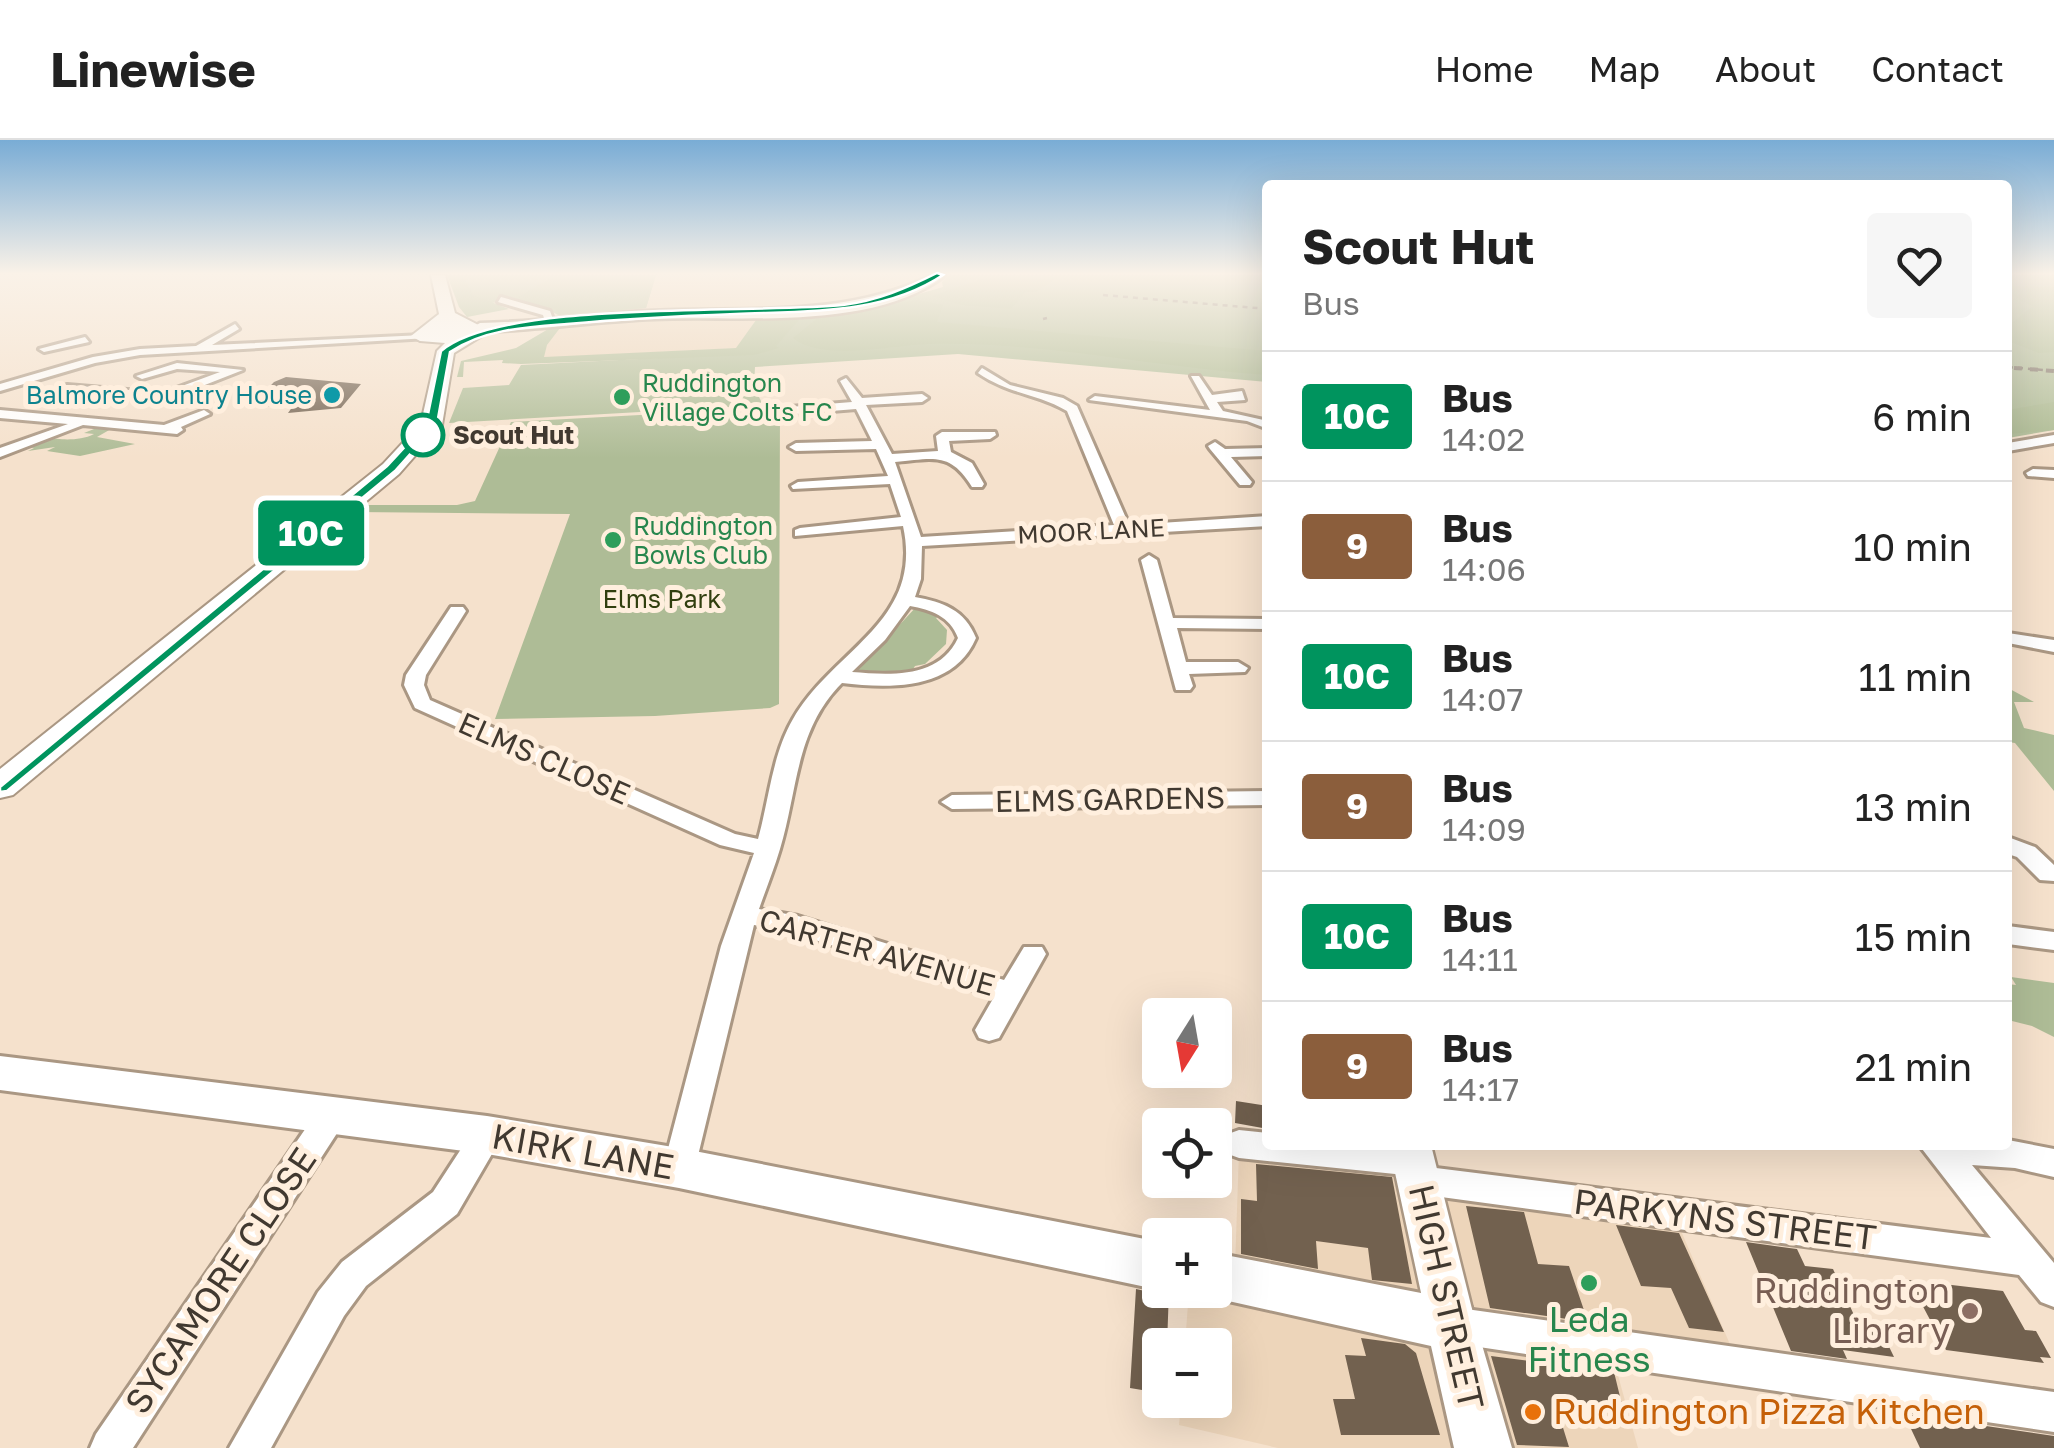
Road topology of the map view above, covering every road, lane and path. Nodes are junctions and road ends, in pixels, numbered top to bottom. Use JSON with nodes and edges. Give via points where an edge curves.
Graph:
{"nodes":[{"id":1,"x":223,"y":336,"type":"edge"},
{"id":2,"x":401,"y":336,"type":"edge"},
{"id":3,"x":448,"y":336,"type":"edge"},
{"id":4,"x":85,"y":340,"type":"dead end"},
{"id":5,"x":64,"y":345,"type":"junction"},
{"id":6,"x":44,"y":349,"type":"dead end"},
{"id":7,"x":194,"y":350,"type":"junction"},
{"id":8,"x":237,"y":350,"type":"junction"},
{"id":9,"x":93,"y":360,"type":"junction"},
{"id":10,"x":227,"y":368,"type":"junction"},
{"id":11,"x":982,"y":371,"type":"dead end"},
{"id":12,"x":142,"y":376,"type":"dead end"},
{"id":13,"x":1195,"y":378,"type":"dead end"},
{"id":14,"x":831,"y":382,"type":"dead end"},
{"id":15,"x":1,"y":387,"type":"edge"},
{"id":16,"x":67,"y":388,"type":"dead end"},
{"id":17,"x":128,"y":394,"type":"junction"},
{"id":18,"x":1238,"y":394,"type":"dead end"},
{"id":19,"x":1095,"y":400,"type":"dead end"},
{"id":20,"x":1211,"y":400,"type":"junction"},
{"id":21,"x":859,"y":404,"type":"junction"},
{"id":22,"x":794,"y":410,"type":"dead end"},
{"id":23,"x":928,"y":413,"type":"dead end"},
{"id":24,"x":0,"y":414,"type":"edge"},
{"id":25,"x":204,"y":414,"type":"dead end"},
{"id":26,"x":1219,"y":414,"type":"junction"},
{"id":27,"x":56,"y":420,"type":"junction"},
{"id":28,"x":83,"y":422,"type":"junction"},
{"id":29,"x":1262,"y":424,"type":"edge"},
{"id":30,"x":990,"y":434,"type":"dead end"},
{"id":31,"x":2054,"y":438,"type":"edge"},
{"id":32,"x":940,"y":443,"type":"junction"},
{"id":33,"x":2012,"y":446,"type":"edge"},
{"id":34,"x":796,"y":447,"type":"dead end"},
{"id":35,"x":0,"y":452,"type":"edge"},
{"id":36,"x":882,"y":452,"type":"junction"},
{"id":37,"x":1262,"y":452,"type":"edge"},
{"id":38,"x":2052,"y":469,"type":"edge"},
{"id":39,"x":2034,"y":474,"type":"dead end"},
{"id":40,"x":969,"y":479,"type":"dead end"},
{"id":41,"x":894,"y":480,"type":"junction"},
{"id":42,"x":1244,"y":482,"type":"dead end"},
{"id":43,"x":798,"y":486,"type":"dead end"},
{"id":44,"x":1262,"y":521,"type":"edge"},
{"id":45,"x":1124,"y":530,"type":"junction"},
{"id":46,"x":800,"y":532,"type":"dead end"},
{"id":47,"x":912,"y":532,"type":"junction"},
{"id":48,"x":1149,"y":560,"type":"dead end"},
{"id":49,"x":905,"y":600,"type":"junction"},
{"id":50,"x":456,"y":611,"type":"dead end"},
{"id":51,"x":1165,"y":623,"type":"junction"},
{"id":52,"x":1262,"y":624,"type":"edge"},
{"id":53,"x":2012,"y":639,"type":"edge"},
{"id":54,"x":2054,"y":646,"type":"edge"},
{"id":55,"x":1238,"y":668,"type":"dead end"},
{"id":56,"x":836,"y":676,"type":"junction"},
{"id":57,"x":0,"y":787,"type":"edge"},
{"id":58,"x":1262,"y":798,"type":"edge"},
{"id":59,"x":952,"y":802,"type":"dead end"},
{"id":60,"x":2012,"y":847,"type":"edge"},
{"id":61,"x":768,"y":850,"type":"junction"},
{"id":62,"x":2049,"y":874,"type":"dead end"},
{"id":63,"x":743,"y":915,"type":"junction"},
{"id":64,"x":2012,"y":936,"type":"edge"},
{"id":65,"x":2054,"y":941,"type":"edge"},
{"id":66,"x":1033,"y":954,"type":"dead end"},
{"id":67,"x":1010,"y":992,"type":"junction"},
{"id":68,"x":989,"y":1030,"type":"dead end"},
{"id":69,"x":0,"y":1073,"type":"edge"},
{"id":70,"x":332,"y":1114,"type":"junction"},
{"id":71,"x":487,"y":1135,"type":"junction"},
{"id":72,"x":1240,"y":1144,"type":"dead end"},
{"id":73,"x":1262,"y":1146,"type":"edge"},
{"id":74,"x":1298,"y":1150,"type":"edge"},
{"id":75,"x":1940,"y":1150,"type":"edge"},
{"id":76,"x":1964,"y":1150,"type":"edge"},
{"id":77,"x":1414,"y":1162,"type":"edge"},
{"id":78,"x":2054,"y":1163,"type":"edge"},
{"id":79,"x":679,"y":1168,"type":"junction"},
{"id":80,"x":1142,"y":1262,"type":"edge"},
{"id":81,"x":2046,"y":1278,"type":"edge"},
{"id":82,"x":1232,"y":1280,"type":"edge"},
{"id":83,"x":1452,"y":1325,"type":"junction"},
{"id":84,"x":2054,"y":1412,"type":"edge"},
{"id":85,"x":110,"y":1448,"type":"edge"},
{"id":86,"x":250,"y":1448,"type":"edge"},
{"id":87,"x":1483,"y":1448,"type":"edge"}],
"edges":[{"from":1,"to":7,"type":"street"},
{"from":2,"to":8,"type":"street"},
{"from":3,"to":57,"type":"main road","via":[[432,424],[391,469]]},
{"from":4,"to":5,"type":"street"},
{"from":5,"to":6,"type":"street"},
{"from":5,"to":9,"type":"street"},
{"from":7,"to":8,"type":"street"},
{"from":7,"to":9,"type":"street"},
{"from":8,"to":10,"type":"street"},
{"from":9,"to":15,"type":"street"},
{"from":10,"to":12,"type":"street","via":[[177,366]]},
{"from":10,"to":17,"type":"street","via":[[236,370],[168,396]]},
{"from":11,"to":45,"type":"street","via":[[1074,409]]},
{"from":13,"to":20,"type":"street"},
{"from":14,"to":21,"type":"street","via":[[851,380]]},
{"from":16,"to":17,"type":"street"},
{"from":17,"to":27,"type":"street"},
{"from":18,"to":20,"type":"street"},
{"from":19,"to":26,"type":"street"},
{"from":20,"to":26,"type":"street"},
{"from":21,"to":22,"type":"street"},
{"from":21,"to":23,"type":"street","via":[[916,399]]},
{"from":21,"to":36,"type":"street"},
{"from":24,"to":27,"type":"street"},
{"from":25,"to":28,"type":"street","via":[[171,430]]},
{"from":26,"to":29,"type":"street"},
{"from":27,"to":28,"type":"street"},
{"from":28,"to":35,"type":"street"},
{"from":30,"to":32,"type":"street"},
{"from":31,"to":33,"type":"street"},
{"from":32,"to":36,"type":"street"},
{"from":32,"to":40,"type":"street"},
{"from":34,"to":36,"type":"street"},
{"from":36,"to":41,"type":"street"},
{"from":37,"to":42,"type":"street","via":[[1218,450]]},
{"from":38,"to":39,"type":"street"},
{"from":41,"to":43,"type":"street"},
{"from":41,"to":47,"type":"street"},
{"from":44,"to":45,"type":"street","name":"MOOR LANE"},
{"from":45,"to":47,"type":"street","name":"MOOR LANE"},
{"from":46,"to":47,"type":"street","name":"MOOR LANE"},
{"from":47,"to":49,"type":"street","via":[[914,577]]},
{"from":48,"to":51,"type":"street"},
{"from":49,"to":56,"type":"street"},
{"from":49,"to":56,"type":"street","via":[[937,607],[961,623],[967,638],[961,655],[938,670],[899,680]]},
{"from":50,"to":61,"type":"street","name":"ELMS CLOSE","via":[[416,675],[422,704],[728,840]]},
{"from":51,"to":52,"type":"street"},
{"from":51,"to":55,"type":"street","via":[[1181,677]]},
{"from":53,"to":54,"type":"street"},
{"from":56,"to":61,"type":"street","via":[[792,743]]},
{"from":58,"to":59,"type":"street","name":"ELMS GARDENS"},
{"from":60,"to":62,"type":"street"},
{"from":61,"to":63,"type":"street"},
{"from":63,"to":67,"type":"street","name":"CARTER AVENUE","via":[[789,922]]},
{"from":63,"to":79,"type":"street"},
{"from":64,"to":65,"type":"street"},
{"from":66,"to":67,"type":"street","name":"CARTER AVENUE"},
{"from":67,"to":68,"type":"street","name":"CARTER AVENUE"},
{"from":69,"to":70,"type":"main road","name":"KIRK LANE"},
{"from":70,"to":71,"type":"main road","name":"KIRK LANE"},
{"from":70,"to":85,"type":"street","name":"SYCAMORE CLOSE"},
{"from":71,"to":79,"type":"main road","name":"KIRK LANE"},
{"from":71,"to":86,"type":"street","via":[[446,1203],[354,1274],[331,1304]]},
{"from":72,"to":73,"type":"street","name":"PARKYNS STREET"},
{"from":74,"to":77,"type":"street","name":"PARKYNS STREET"},
{"from":75,"to":81,"type":"street"},
{"from":76,"to":78,"type":"street"},
{"from":77,"to":81,"type":"street","name":"PARKYNS STREET"},
{"from":77,"to":83,"type":"street","name":"HIGH STREET"},
{"from":79,"to":80,"type":"main road","name":"KIRK LANE"},
{"from":82,"to":83,"type":"main road"},
{"from":83,"to":84,"type":"street"},
{"from":83,"to":87,"type":"main road","name":"HIGH STREET"}]}
